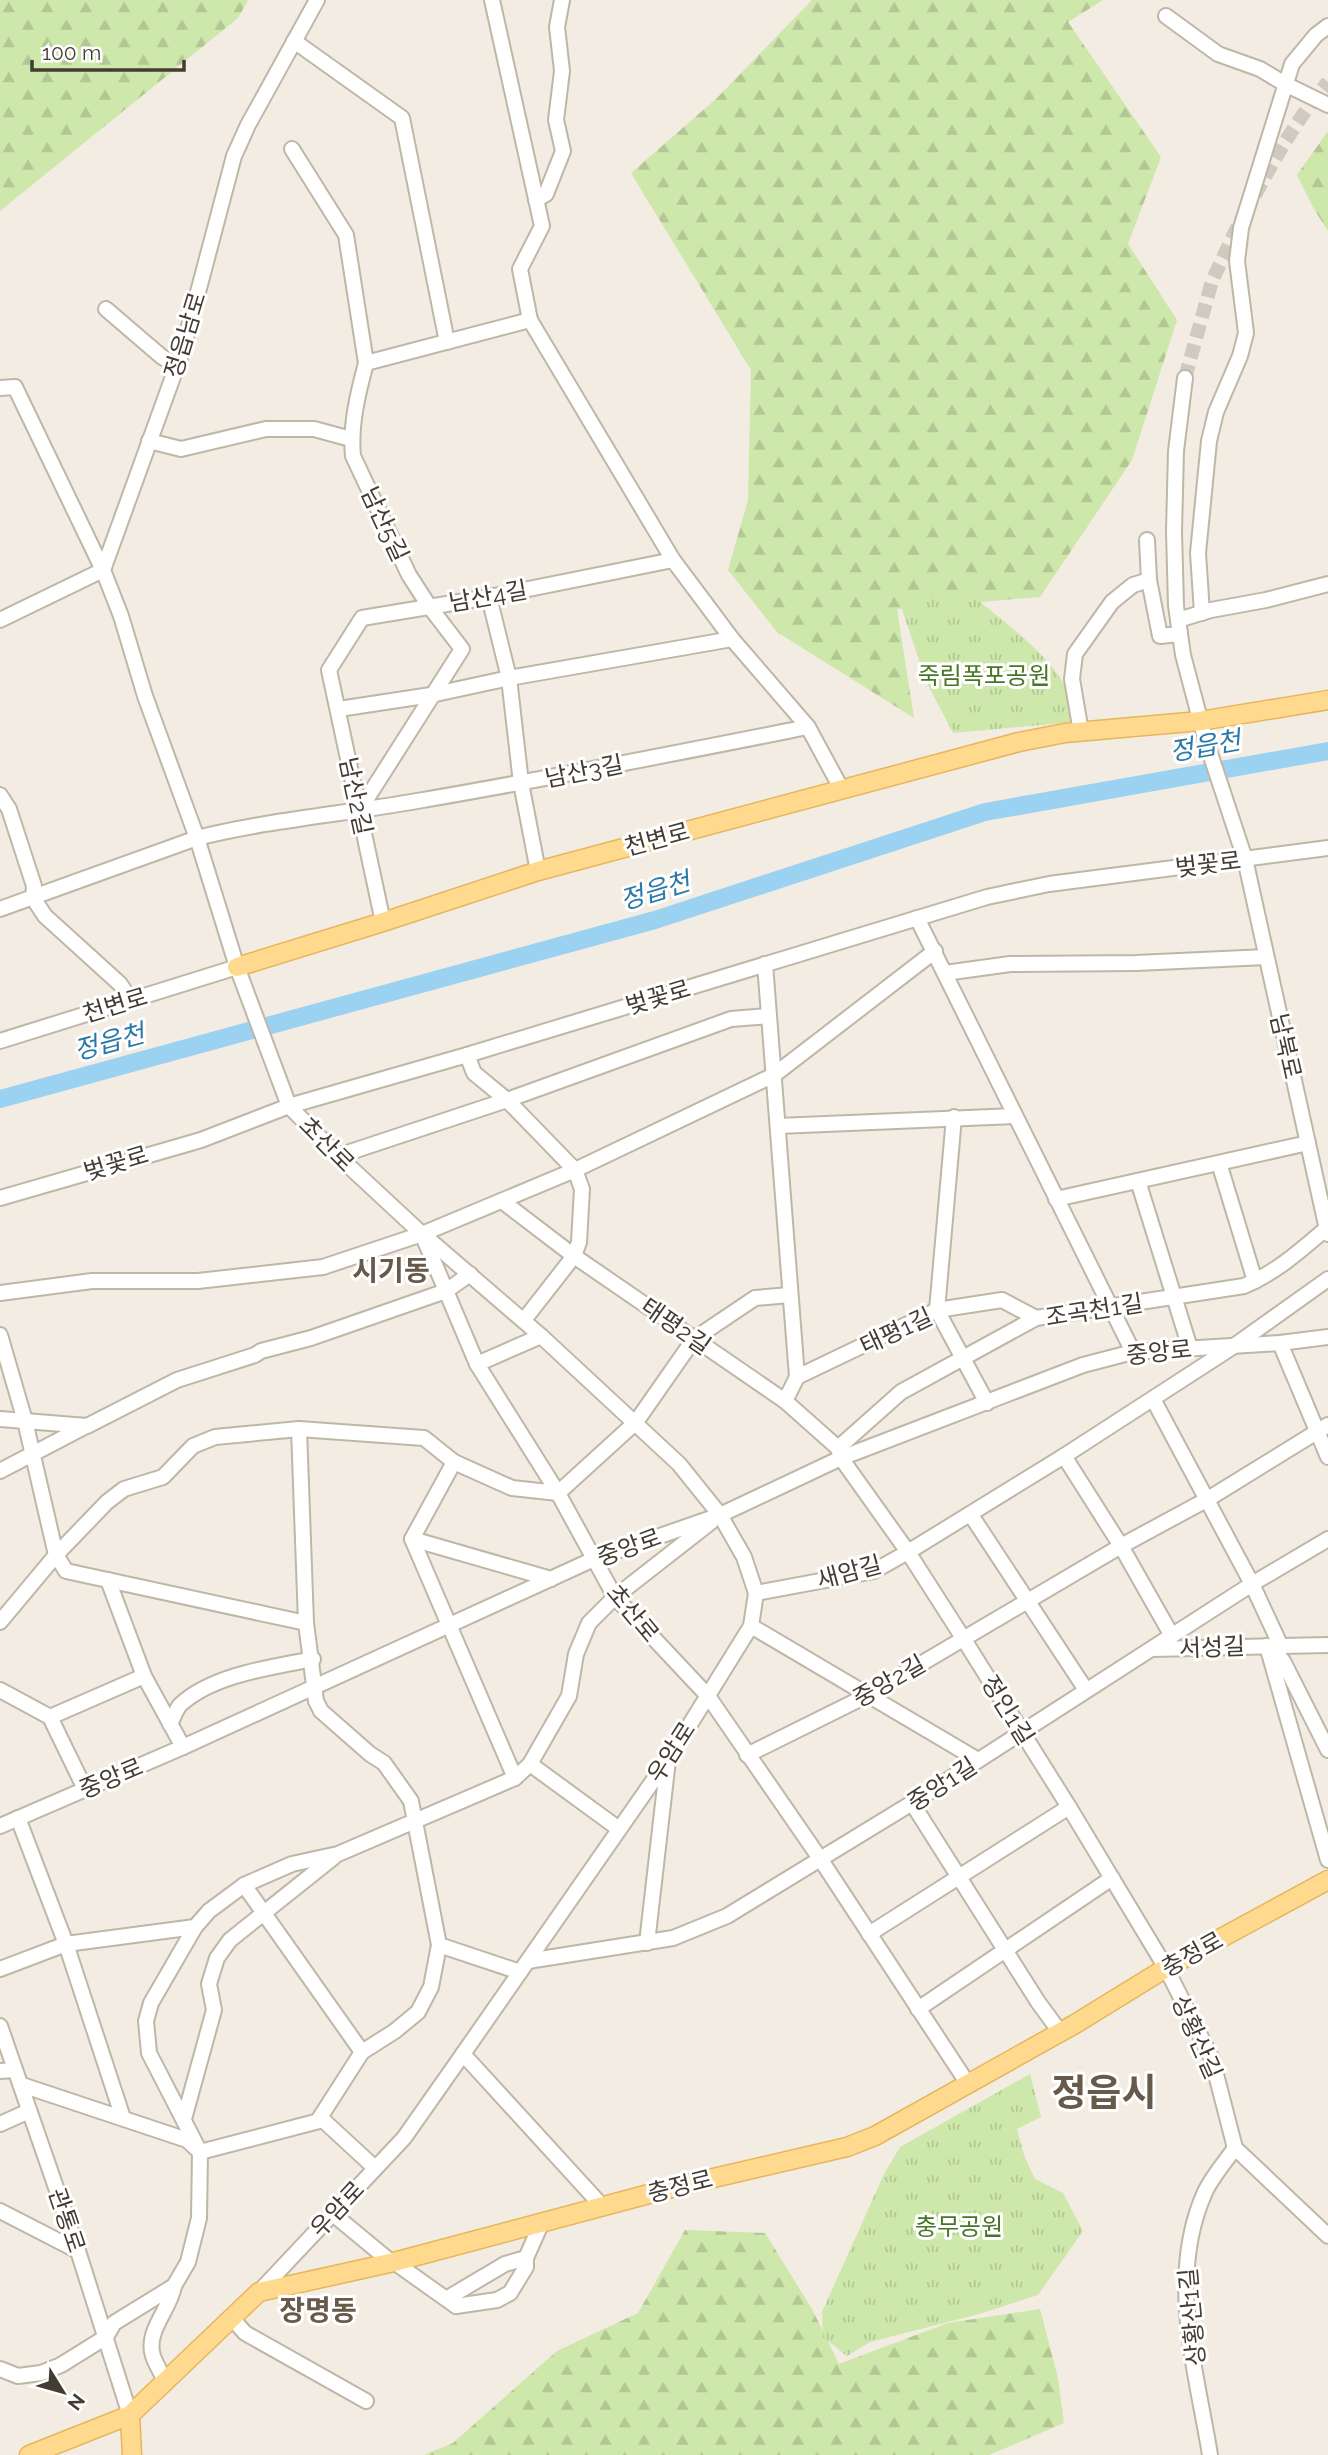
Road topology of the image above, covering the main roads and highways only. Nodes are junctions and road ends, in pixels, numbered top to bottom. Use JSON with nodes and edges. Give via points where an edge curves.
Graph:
{"nodes":[{"id":1,"x":1328,"y":700,"type":"edge"},
{"id":2,"x":237,"y":967,"type":"road end"},
{"id":3,"x":1328,"y":1880,"type":"edge"},
{"id":4,"x":130,"y":2415,"type":"junction"},
{"id":5,"x":29,"y":2455,"type":"edge"},
{"id":6,"x":132,"y":2455,"type":"edge"}],
"edges":[{"from":1,"to":2,"type":"main road","name":"천변로","via":[[1202,729],[1081,732],[1018,741],[538,871]]},
{"from":3,"to":4,"type":"main road","name":"충정로","via":[[875,2136],[847,2147],[259,2292]]},
{"from":4,"to":5,"type":"main road"},
{"from":4,"to":6,"type":"main road"}]}
